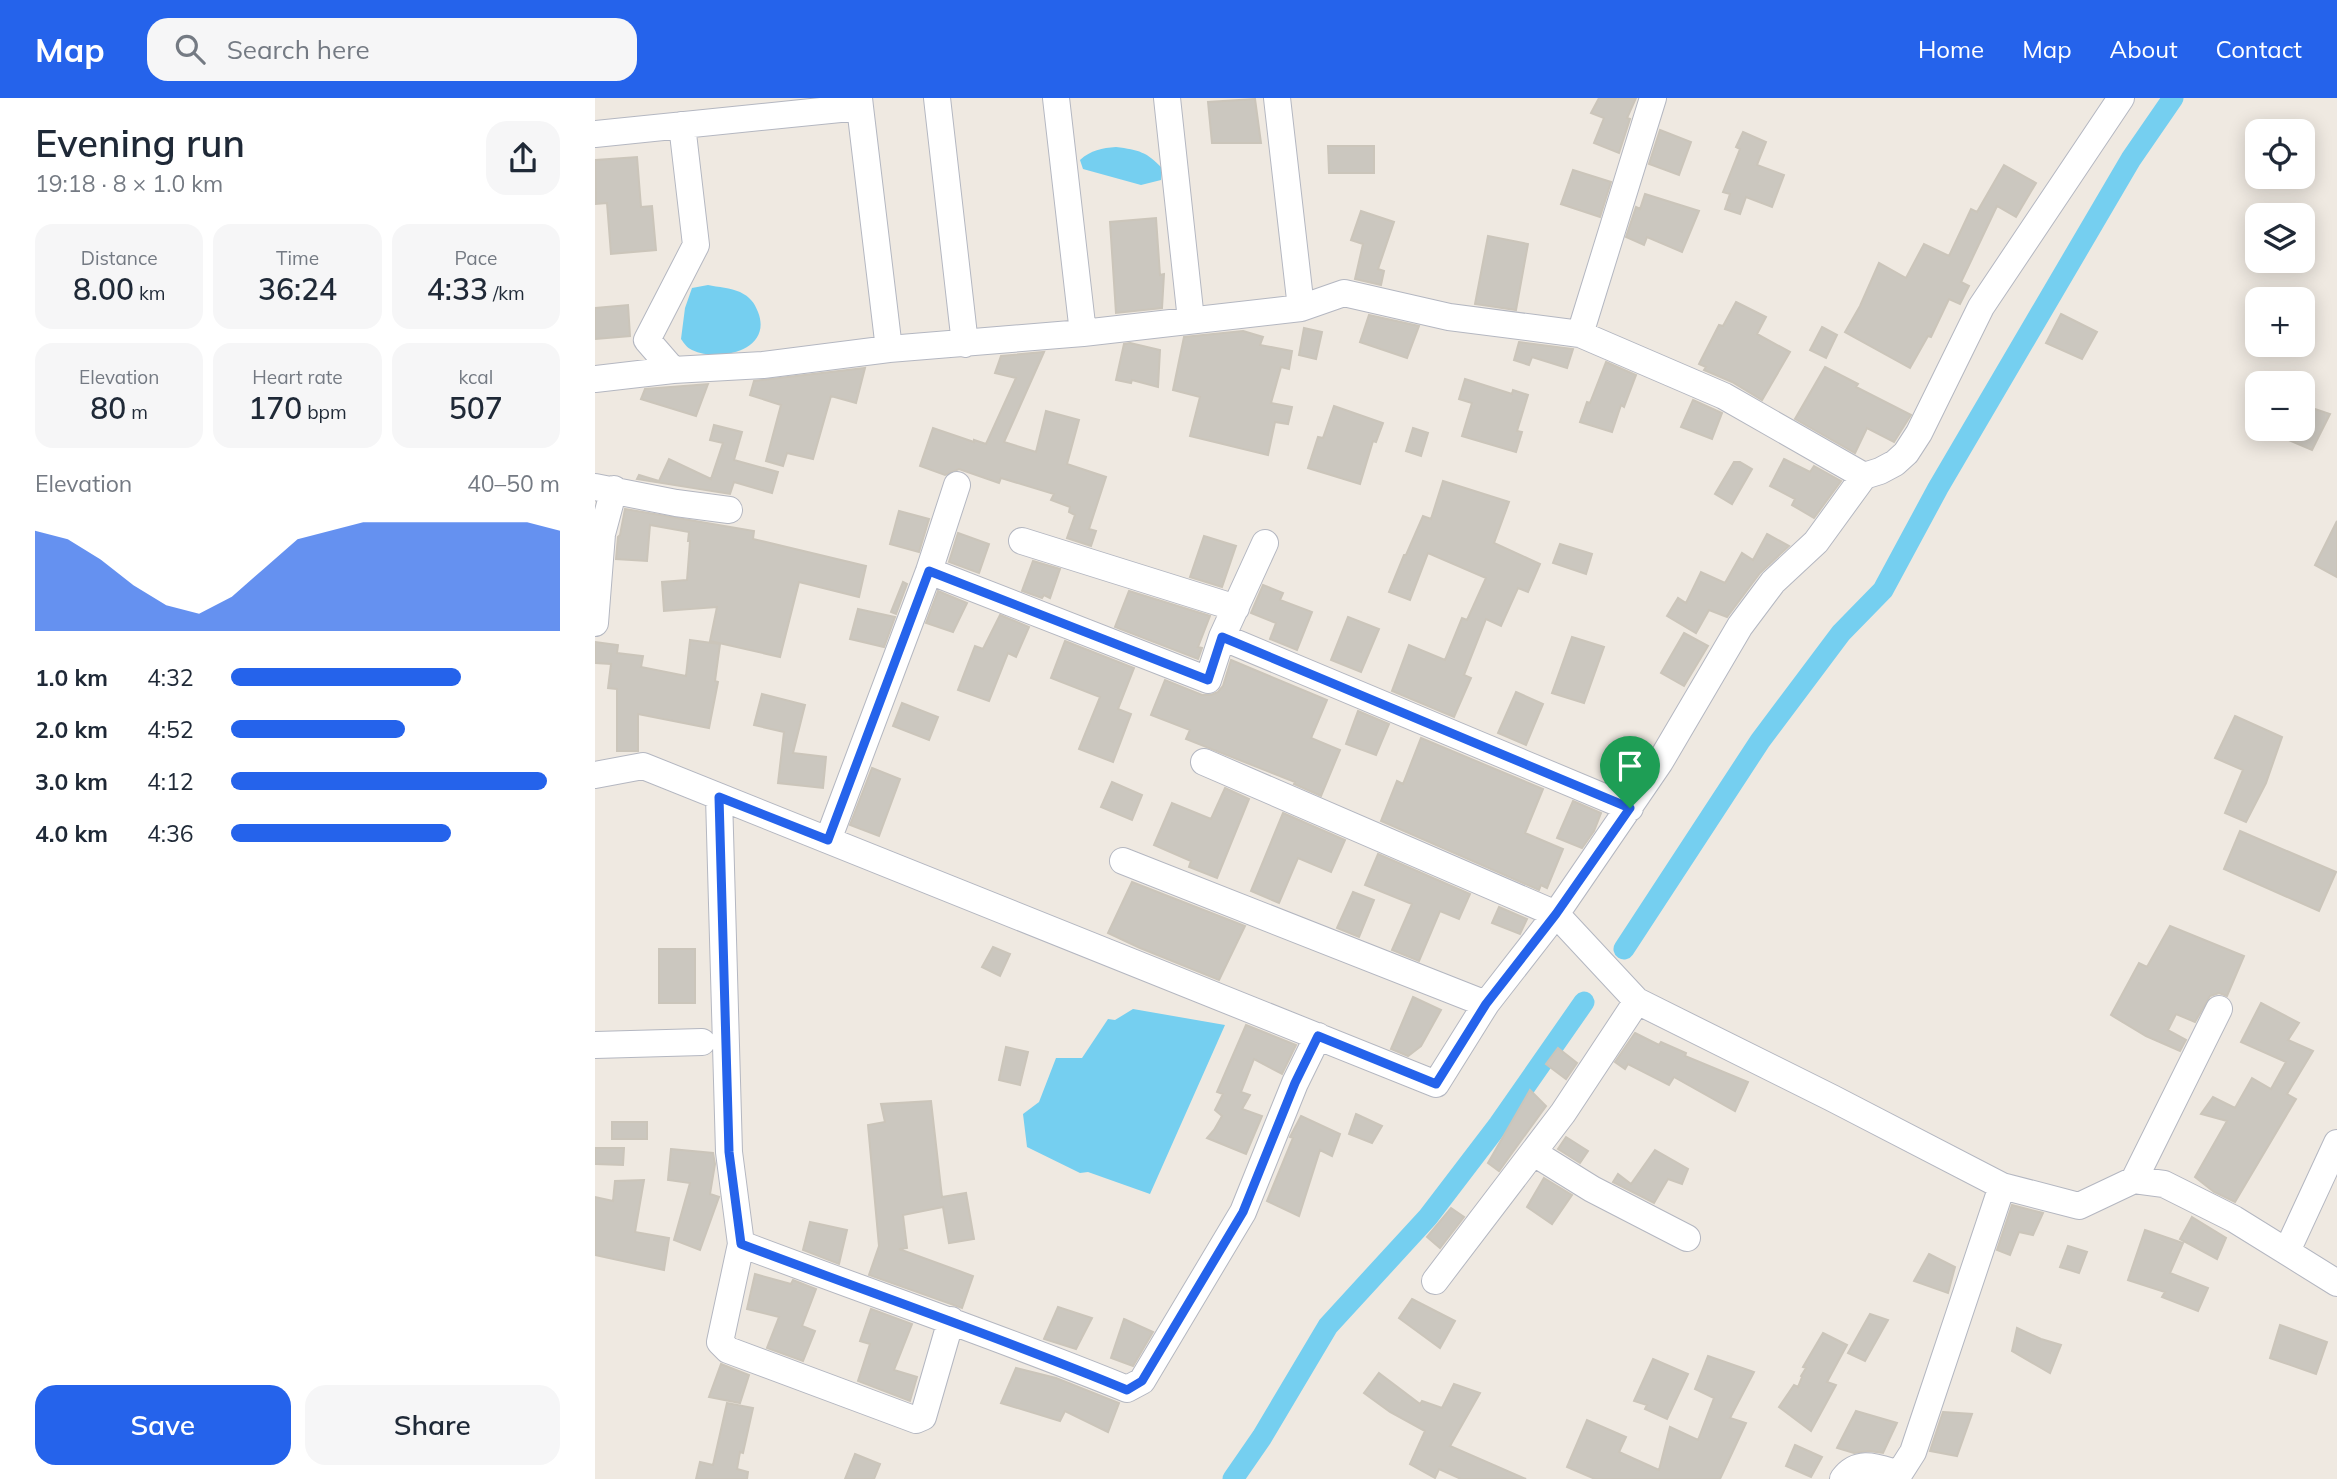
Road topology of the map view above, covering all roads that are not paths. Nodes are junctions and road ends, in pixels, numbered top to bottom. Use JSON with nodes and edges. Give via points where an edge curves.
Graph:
{"nodes":[{"id":1,"x":937,"y":98,"type":"edge"},
{"id":2,"x":1056,"y":98,"type":"edge"},
{"id":3,"x":1167,"y":98,"type":"edge"},
{"id":4,"x":1277,"y":98,"type":"edge"},
{"id":5,"x":1653,"y":98,"type":"edge"},
{"id":6,"x":2121,"y":98,"type":"edge"},
{"id":7,"x":860,"y":102,"type":"edge"},
{"id":8,"x":682,"y":125,"type":"junction"},
{"id":9,"x":595,"y":134,"type":"edge"},
{"id":10,"x":1301,"y":308,"type":"junction"},
{"id":11,"x":1191,"y":320,"type":"junction"},
{"id":12,"x":1083,"y":333,"type":"junction"},
{"id":13,"x":1580,"y":334,"type":"junction"},
{"id":14,"x":965,"y":344,"type":"junction"},
{"id":15,"x":889,"y":349,"type":"junction"},
{"id":16,"x":673,"y":370,"type":"junction"},
{"id":17,"x":595,"y":379,"type":"edge"},
{"id":18,"x":1864,"y":475,"type":"junction"},
{"id":19,"x":957,"y":485,"type":"dead end"},
{"id":20,"x":604,"y":488,"type":"edge"},
{"id":21,"x":729,"y":510,"type":"dead end"},
{"id":22,"x":1022,"y":541,"type":"dead end"},
{"id":23,"x":1265,"y":543,"type":"dead end"},
{"id":24,"x":929,"y":571,"type":"junction"},
{"id":25,"x":1236,"y":608,"type":"junction"},
{"id":26,"x":595,"y":623,"type":"edge"},
{"id":27,"x":1222,"y":637,"type":"junction"},
{"id":28,"x":1205,"y":762,"type":"dead end"},
{"id":29,"x":595,"y":775,"type":"edge"},
{"id":30,"x":719,"y":797,"type":"junction"},
{"id":31,"x":1630,"y":808,"type":"junction"},
{"id":32,"x":828,"y":840,"type":"junction"},
{"id":33,"x":1123,"y":861,"type":"dead end"},
{"id":34,"x":1556,"y":914,"type":"junction"},
{"id":35,"x":1637,"y":1002,"type":"junction"},
{"id":36,"x":1486,"y":1004,"type":"junction"},
{"id":37,"x":2219,"y":1009,"type":"dead end"},
{"id":38,"x":1318,"y":1036,"type":"junction"},
{"id":39,"x":702,"y":1042,"type":"dead end"},
{"id":40,"x":595,"y":1045,"type":"edge"},
{"id":41,"x":2337,"y":1143,"type":"edge"},
{"id":42,"x":1534,"y":1153,"type":"junction"},
{"id":43,"x":2134,"y":1180,"type":"junction"},
{"id":44,"x":2002,"y":1186,"type":"junction"},
{"id":45,"x":1687,"y":1238,"type":"dead end"},
{"id":46,"x":741,"y":1244,"type":"junction"},
{"id":47,"x":2287,"y":1251,"type":"junction"},
{"id":48,"x":1435,"y":1281,"type":"dead end"},
{"id":49,"x":2337,"y":1283,"type":"edge"},
{"id":50,"x":951,"y":1320,"type":"junction"},
{"id":51,"x":1904,"y":1477,"type":"edge"},
{"id":52,"x":1843,"y":1479,"type":"edge"}],
"edges":[{"from":1,"to":14,"type":"street"},
{"from":2,"to":12,"type":"street"},
{"from":3,"to":11,"type":"street"},
{"from":4,"to":10,"type":"street"},
{"from":5,"to":13,"type":"street"},
{"from":6,"to":18,"type":"street","via":[[1981,307],[1906,453],[1880,471]]},
{"from":7,"to":8,"type":"street"},
{"from":7,"to":15,"type":"street"},
{"from":8,"to":9,"type":"street"},
{"from":8,"to":16,"type":"street","via":[[696,245],[647,340]]},
{"from":10,"to":11,"type":"street"},
{"from":10,"to":13,"type":"street","via":[[1344,293],[1449,317]]},
{"from":11,"to":12,"type":"street"},
{"from":12,"to":14,"type":"street"},
{"from":13,"to":18,"type":"street","via":[[1724,396]]},
{"from":14,"to":15,"type":"street"},
{"from":15,"to":16,"type":"street","via":[[764,365]]},
{"from":16,"to":17,"type":"street"},
{"from":18,"to":31,"type":"street","via":[[1816,542],[1773,582],[1740,626]]},
{"from":19,"to":24,"type":"street"},
{"from":20,"to":21,"type":"street"},
{"from":20,"to":26,"type":"street"},
{"from":22,"to":25,"type":"street"},
{"from":23,"to":25,"type":"street"},
{"from":24,"to":27,"type":"street","via":[[1208,680]]},
{"from":24,"to":32,"type":"street"},
{"from":25,"to":27,"type":"street"},
{"from":27,"to":31,"type":"street"},
{"from":28,"to":34,"type":"street"},
{"from":29,"to":30,"type":"street","via":[[643,766]]},
{"from":30,"to":32,"type":"street"},
{"from":30,"to":46,"type":"street","via":[[729,1152]]},
{"from":31,"to":34,"type":"street"},
{"from":32,"to":38,"type":"street"},
{"from":33,"to":36,"type":"street"},
{"from":34,"to":35,"type":"street"},
{"from":34,"to":36,"type":"street"},
{"from":35,"to":42,"type":"street"},
{"from":35,"to":44,"type":"street"},
{"from":36,"to":38,"type":"street","via":[[1436,1084]]},
{"from":37,"to":43,"type":"street"},
{"from":38,"to":50,"type":"street","via":[[1243,1212],[1142,1381],[1127,1390]]},
{"from":39,"to":40,"type":"street"},
{"from":41,"to":47,"type":"street"},
{"from":42,"to":45,"type":"street"},
{"from":42,"to":48,"type":"street"},
{"from":43,"to":44,"type":"street","via":[[2079,1206]]},
{"from":43,"to":47,"type":"street","via":[[2165,1184]]},
{"from":44,"to":51,"type":"street"},
{"from":46,"to":50,"type":"street"},
{"from":46,"to":50,"type":"street","via":[[720,1342],[904,1417],[923,1417]]},
{"from":47,"to":49,"type":"street"},
{"from":51,"to":52,"type":"street","via":[[1869,1465],[1849,1471]]}]}
